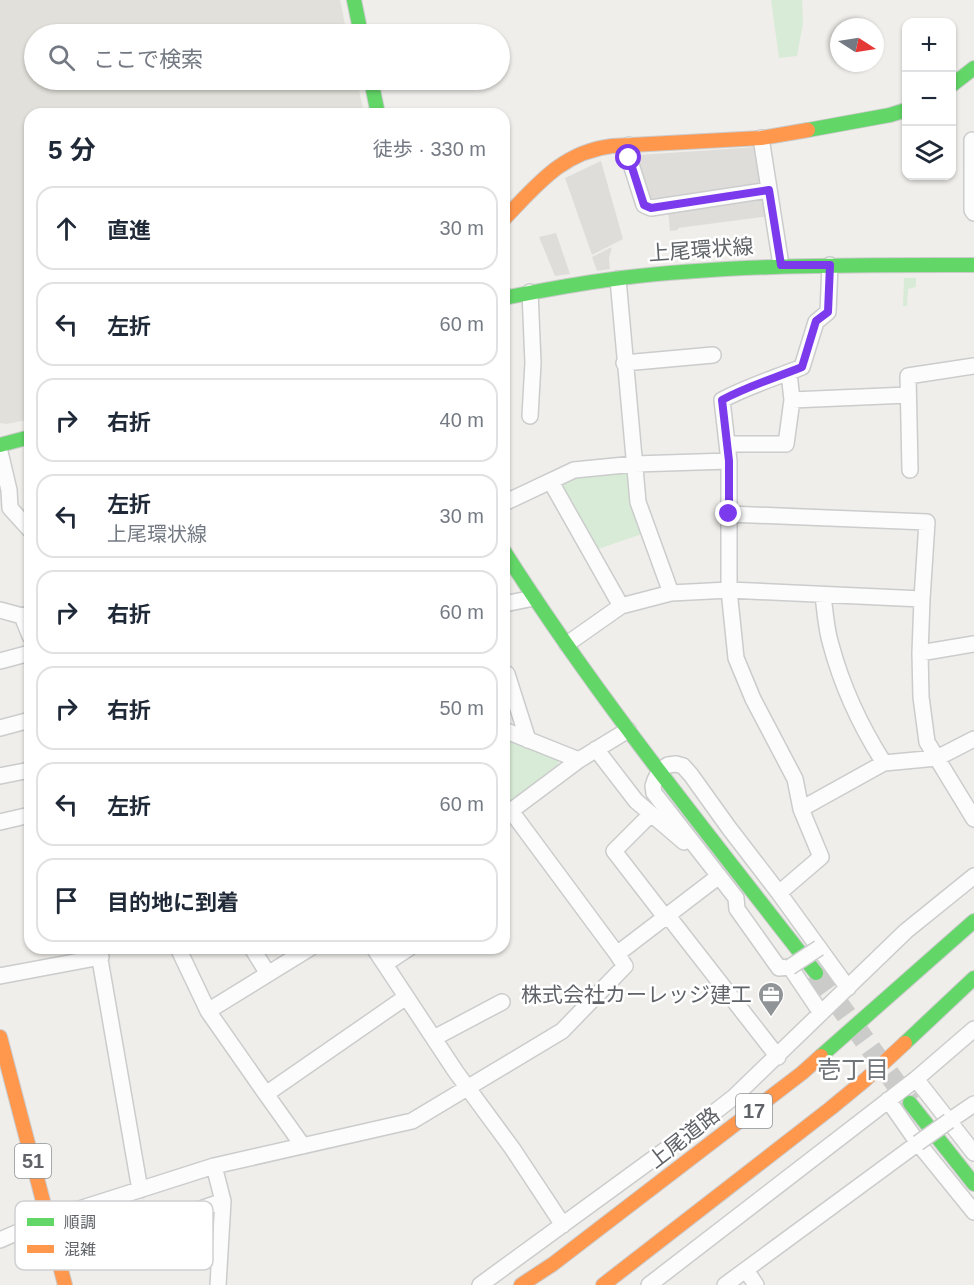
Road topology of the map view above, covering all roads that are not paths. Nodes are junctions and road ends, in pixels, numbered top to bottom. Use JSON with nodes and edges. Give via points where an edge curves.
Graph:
{"nodes":[{"id":1,"x":354,"y":0,"type":"edge"},
{"id":2,"x":359,"y":24,"type":"edge"},
{"id":3,"x":974,"y":68,"type":"edge"},
{"id":4,"x":956,"y":81,"type":"edge"},
{"id":5,"x":373,"y":90,"type":"edge"},
{"id":6,"x":377,"y":108,"type":"edge"},
{"id":7,"x":902,"y":111,"type":"edge"},
{"id":8,"x":761,"y":138,"type":"junction"},
{"id":9,"x":972,"y":140,"type":"dead end"},
{"id":10,"x":629,"y":145,"type":"junction"},
{"id":11,"x":769,"y":190,"type":"junction"},
{"id":12,"x":510,"y":213,"type":"edge"},
{"id":13,"x":974,"y":213,"type":"edge"},
{"id":14,"x":781,"y":265,"type":"junction"},
{"id":15,"x":830,"y":265,"type":"junction"},
{"id":16,"x":974,"y":265,"type":"edge"},
{"id":17,"x":618,"y":279,"type":"junction"},
{"id":18,"x":530,"y":292,"type":"junction"},
{"id":19,"x":510,"y":297,"type":"edge"},
{"id":20,"x":713,"y":355,"type":"dead end"},
{"id":21,"x":624,"y":363,"type":"junction"},
{"id":22,"x":974,"y":366,"type":"edge"},
{"id":23,"x":789,"y":373,"type":"junction"},
{"id":24,"x":908,"y":395,"type":"junction"},
{"id":25,"x":792,"y":400,"type":"junction"},
{"id":26,"x":530,"y":416,"type":"dead end"},
{"id":27,"x":24,"y":439,"type":"edge"},
{"id":28,"x":727,"y":444,"type":"junction"},
{"id":29,"x":0,"y":445,"type":"edge"},
{"id":30,"x":0,"y":452,"type":"edge"},
{"id":31,"x":729,"y":461,"type":"junction"},
{"id":32,"x":635,"y":464,"type":"junction"},
{"id":33,"x":910,"y":470,"type":"dead end"},
{"id":34,"x":551,"y":482,"type":"junction"},
{"id":35,"x":510,"y":500,"type":"edge"},
{"id":36,"x":729,"y":514,"type":"junction"},
{"id":37,"x":24,"y":520,"type":"edge"},
{"id":38,"x":510,"y":560,"type":"edge"},
{"id":39,"x":729,"y":590,"type":"junction"},
{"id":40,"x":671,"y":593,"type":"junction"},
{"id":41,"x":824,"y":595,"type":"junction"},
{"id":42,"x":534,"y":598,"type":"junction"},
{"id":43,"x":922,"y":599,"type":"junction"},
{"id":44,"x":510,"y":603,"type":"edge"},
{"id":45,"x":621,"y":606,"type":"junction"},
{"id":46,"x":0,"y":610,"type":"edge"},
{"id":47,"x":24,"y":615,"type":"edge"},
{"id":48,"x":567,"y":644,"type":"junction"},
{"id":49,"x":974,"y":644,"type":"edge"},
{"id":50,"x":920,"y":653,"type":"junction"},
{"id":51,"x":24,"y":655,"type":"edge"},
{"id":52,"x":0,"y":661,"type":"edge"},
{"id":53,"x":510,"y":683,"type":"edge"},
{"id":54,"x":24,"y":722,"type":"edge"},
{"id":55,"x":0,"y":723,"type":"edge"},
{"id":56,"x":0,"y":728,"type":"edge"},
{"id":57,"x":628,"y":730,"type":"junction"},
{"id":58,"x":510,"y":732,"type":"edge"},
{"id":59,"x":974,"y":739,"type":"edge"},
{"id":60,"x":528,"y":740,"type":"junction"},
{"id":61,"x":596,"y":749,"type":"junction"},
{"id":62,"x":937,"y":758,"type":"junction"},
{"id":63,"x":579,"y":760,"type":"junction"},
{"id":64,"x":884,"y":763,"type":"junction"},
{"id":65,"x":660,"y":770,"type":"junction"},
{"id":66,"x":24,"y":771,"type":"edge"},
{"id":67,"x":0,"y":776,"type":"edge"},
{"id":68,"x":801,"y":809,"type":"junction"},
{"id":69,"x":510,"y":812,"type":"edge"},
{"id":70,"x":651,"y":814,"type":"junction"},
{"id":71,"x":510,"y":816,"type":"edge"},
{"id":72,"x":24,"y":817,"type":"edge"},
{"id":73,"x":974,"y":819,"type":"edge"},
{"id":74,"x":0,"y":822,"type":"edge"},
{"id":75,"x":707,"y":861,"type":"junction"},
{"id":76,"x":719,"y":876,"type":"junction"},
{"id":77,"x":974,"y":876,"type":"edge"},
{"id":78,"x":779,"y":893,"type":"junction"},
{"id":79,"x":665,"y":917,"type":"junction"},
{"id":80,"x":974,"y":921,"type":"edge"},
{"id":81,"x":819,"y":948,"type":"junction"},
{"id":82,"x":92,"y":954,"type":"edge"},
{"id":83,"x":100,"y":954,"type":"edge"},
{"id":84,"x":181,"y":954,"type":"edge"},
{"id":85,"x":256,"y":954,"type":"edge"},
{"id":86,"x":300,"y":954,"type":"edge"},
{"id":87,"x":378,"y":954,"type":"edge"},
{"id":88,"x":400,"y":954,"type":"edge"},
{"id":89,"x":617,"y":954,"type":"junction"},
{"id":90,"x":385,"y":964,"type":"junction"},
{"id":91,"x":790,"y":968,"type":"junction"},
{"id":92,"x":816,"y":973,"type":"tunnel mouth"},
{"id":93,"x":268,"y":974,"type":"junction"},
{"id":94,"x":0,"y":976,"type":"edge"},
{"id":95,"x":974,"y":978,"type":"edge"},
{"id":96,"x":848,"y":988,"type":"junction"},
{"id":97,"x":406,"y":997,"type":"junction"},
{"id":98,"x":502,"y":1002,"type":"dead end"},
{"id":99,"x":208,"y":1011,"type":"junction"},
{"id":100,"x":821,"y":1013,"type":"junction"},
{"id":101,"x":974,"y":1029,"type":"edge"},
{"id":102,"x":0,"y":1037,"type":"edge"},
{"id":103,"x":434,"y":1038,"type":"junction"},
{"id":104,"x":778,"y":1057,"type":"junction"},
{"id":105,"x":916,"y":1079,"type":"junction"},
{"id":106,"x":6,"y":1080,"type":"edge"},
{"id":107,"x":468,"y":1088,"type":"junction"},
{"id":108,"x":266,"y":1094,"type":"junction"},
{"id":109,"x":888,"y":1100,"type":"junction"},
{"id":110,"x":910,"y":1103,"type":"tunnel mouth"},
{"id":111,"x":974,"y":1104,"type":"edge"},
{"id":112,"x":949,"y":1121,"type":"junction"},
{"id":113,"x":918,"y":1143,"type":"junction"},
{"id":114,"x":303,"y":1146,"type":"junction"},
{"id":115,"x":974,"y":1153,"type":"edge"},
{"id":116,"x":214,"y":1166,"type":"junction"},
{"id":117,"x":974,"y":1184,"type":"edge"},
{"id":118,"x":140,"y":1190,"type":"junction"},
{"id":119,"x":43,"y":1201,"type":"edge"},
{"id":120,"x":105,"y":1201,"type":"edge"},
{"id":121,"x":223,"y":1202,"type":"junction"},
{"id":122,"x":213,"y":1205,"type":"edge"},
{"id":123,"x":974,"y":1212,"type":"edge"},
{"id":124,"x":563,"y":1225,"type":"junction"},
{"id":125,"x":15,"y":1233,"type":"edge"},
{"id":126,"x":0,"y":1240,"type":"edge"},
{"id":127,"x":61,"y":1270,"type":"edge"},
{"id":128,"x":746,"y":1270,"type":"junction"},
{"id":129,"x":65,"y":1285,"type":"edge"},
{"id":130,"x":219,"y":1285,"type":"edge"},
{"id":131,"x":480,"y":1285,"type":"edge"},
{"id":132,"x":521,"y":1285,"type":"edge"},
{"id":133,"x":603,"y":1285,"type":"edge"},
{"id":134,"x":649,"y":1285,"type":"edge"},
{"id":135,"x":725,"y":1285,"type":"edge"},
{"id":136,"x":756,"y":1285,"type":"edge"}],
"edges":[{"from":1,"to":2,"type":"main road"},
{"from":3,"to":4,"type":"main road"},
{"from":5,"to":6,"type":"main road"},
{"from":7,"to":8,"type":"main road"},
{"from":8,"to":10,"type":"main road"},
{"from":8,"to":11,"type":"street"},
{"from":9,"to":13,"type":"street"},
{"from":10,"to":11,"type":"street","via":[[629,158],[644,205],[651,208]]},
{"from":10,"to":12,"type":"main road","via":[[589,150],[567,162]]},
{"from":11,"to":14,"type":"street"},
{"from":14,"to":15,"type":"main road","name":"上尾環状線"},
{"from":14,"to":17,"type":"main road","name":"上尾環状線"},
{"from":15,"to":16,"type":"main road","name":"上尾環状線"},
{"from":15,"to":23,"type":"street","via":[[828,312],[816,321],[802,367]]},
{"from":17,"to":18,"type":"main road","name":"上尾環状線"},
{"from":17,"to":21,"type":"street"},
{"from":18,"to":19,"type":"main road","name":"上尾環状線"},
{"from":18,"to":26,"type":"street"},
{"from":20,"to":21,"type":"street"},
{"from":21,"to":32,"type":"street"},
{"from":22,"to":24,"type":"street","via":[[908,376]]},
{"from":23,"to":25,"type":"street"},
{"from":23,"to":28,"type":"street","via":[[722,400]]},
{"from":24,"to":25,"type":"street"},
{"from":24,"to":33,"type":"street"},
{"from":25,"to":28,"type":"street","via":[[786,444]]},
{"from":27,"to":29,"type":"main road"},
{"from":28,"to":31,"type":"street"},
{"from":30,"to":37,"type":"street","via":[[10,508]]},
{"from":31,"to":32,"type":"street"},
{"from":31,"to":36,"type":"street"},
{"from":32,"to":34,"type":"street","via":[[574,470]]},
{"from":32,"to":40,"type":"street","via":[[638,502]]},
{"from":34,"to":35,"type":"street"},
{"from":34,"to":45,"type":"street"},
{"from":36,"to":39,"type":"street"},
{"from":36,"to":43,"type":"street","via":[[927,522]]},
{"from":38,"to":42,"type":"main road"},
{"from":39,"to":40,"type":"street"},
{"from":39,"to":41,"type":"street"},
{"from":39,"to":68,"type":"street","via":[[736,658],[795,779]]},
{"from":40,"to":45,"type":"street"},
{"from":41,"to":43,"type":"street"},
{"from":41,"to":64,"type":"street","via":[[830,644],[848,695]]},
{"from":42,"to":44,"type":"street"},
{"from":42,"to":48,"type":"main road"},
{"from":43,"to":50,"type":"street"},
{"from":45,"to":48,"type":"street"},
{"from":46,"to":47,"type":"street"},
{"from":48,"to":57,"type":"main road"},
{"from":49,"to":50,"type":"street"},
{"from":50,"to":62,"type":"street","via":[[927,742]]},
{"from":51,"to":52,"type":"street"},
{"from":53,"to":60,"type":"street"},
{"from":54,"to":56,"type":"street"},
{"from":55,"to":56,"type":"street"},
{"from":57,"to":61,"type":"street"},
{"from":57,"to":65,"type":"main road"},
{"from":58,"to":60,"type":"street"},
{"from":59,"to":62,"type":"street"},
{"from":60,"to":63,"type":"street"},
{"from":61,"to":63,"type":"street"},
{"from":61,"to":70,"type":"street","via":[[636,801]]},
{"from":62,"to":64,"type":"street"},
{"from":62,"to":73,"type":"street"},
{"from":63,"to":69,"type":"street"},
{"from":64,"to":68,"type":"street"},
{"from":65,"to":75,"type":"street","via":[[654,793]]},
{"from":65,"to":78,"type":"street","via":[[668,765],[683,766]]},
{"from":65,"to":92,"type":"main road"},
{"from":66,"to":67,"type":"street"},
{"from":68,"to":78,"type":"street","via":[[821,857]]},
{"from":70,"to":75,"type":"street"},
{"from":70,"to":79,"type":"street","via":[[614,851]]},
{"from":71,"to":89,"type":"street"},
{"from":72,"to":74,"type":"street"},
{"from":75,"to":76,"type":"street"},
{"from":76,"to":79,"type":"street"},
{"from":76,"to":91,"type":"street","via":[[779,968]]},
{"from":77,"to":96,"type":"street","via":[[906,931]]},
{"from":78,"to":81,"type":"street"},
{"from":79,"to":89,"type":"street"},
{"from":79,"to":104,"type":"street"},
{"from":80,"to":132,"type":"main road","name":"上尾道路","number":"17","via":[[802,1073],[591,1236]]},
{"from":81,"to":91,"type":"street","bridge":true},
{"from":81,"to":96,"type":"street"},
{"from":82,"to":94,"type":"street"},
{"from":83,"to":118,"type":"street"},
{"from":84,"to":99,"type":"street"},
{"from":85,"to":93,"type":"street"},
{"from":86,"to":93,"type":"street"},
{"from":87,"to":90,"type":"street"},
{"from":88,"to":90,"type":"street"},
{"from":89,"to":107,"type":"street","via":[[625,966],[562,1031]]},
{"from":90,"to":97,"type":"street"},
{"from":91,"to":100,"type":"street"},
{"from":93,"to":99,"type":"street"},
{"from":95,"to":133,"type":"main road","number":"17","via":[[865,1080]]},
{"from":96,"to":100,"type":"street"},
{"from":97,"to":103,"type":"street"},
{"from":97,"to":108,"type":"street"},
{"from":98,"to":103,"type":"street"},
{"from":99,"to":108,"type":"street"},
{"from":100,"to":104,"type":"street"},
{"from":101,"to":105,"type":"street"},
{"from":102,"to":106,"type":"main road","number":"51"},
{"from":103,"to":107,"type":"street"},
{"from":104,"to":124,"type":"street","via":[[734,1097]]},
{"from":105,"to":109,"type":"street"},
{"from":105,"to":112,"type":"street"},
{"from":106,"to":119,"type":"main road","number":"51"},
{"from":107,"to":114,"type":"street","via":[[412,1120]]},
{"from":107,"to":124,"type":"street"},
{"from":108,"to":114,"type":"street"},
{"from":109,"to":113,"type":"street"},
{"from":109,"to":134,"type":"street"},
{"from":110,"to":117,"type":"main road"},
{"from":111,"to":112,"type":"street"},
{"from":112,"to":113,"type":"street","bridge":true},
{"from":112,"to":115,"type":"street"},
{"from":113,"to":123,"type":"street"},
{"from":113,"to":128,"type":"street"},
{"from":114,"to":116,"type":"street"},
{"from":116,"to":118,"type":"street"},
{"from":116,"to":121,"type":"street"},
{"from":118,"to":120,"type":"street"},
{"from":121,"to":122,"type":"street"},
{"from":121,"to":130,"type":"street"},
{"from":124,"to":131,"type":"street"},
{"from":125,"to":126,"type":"street"},
{"from":127,"to":129,"type":"main road","number":"51"},
{"from":128,"to":135,"type":"street"},
{"from":128,"to":136,"type":"street"}]}
